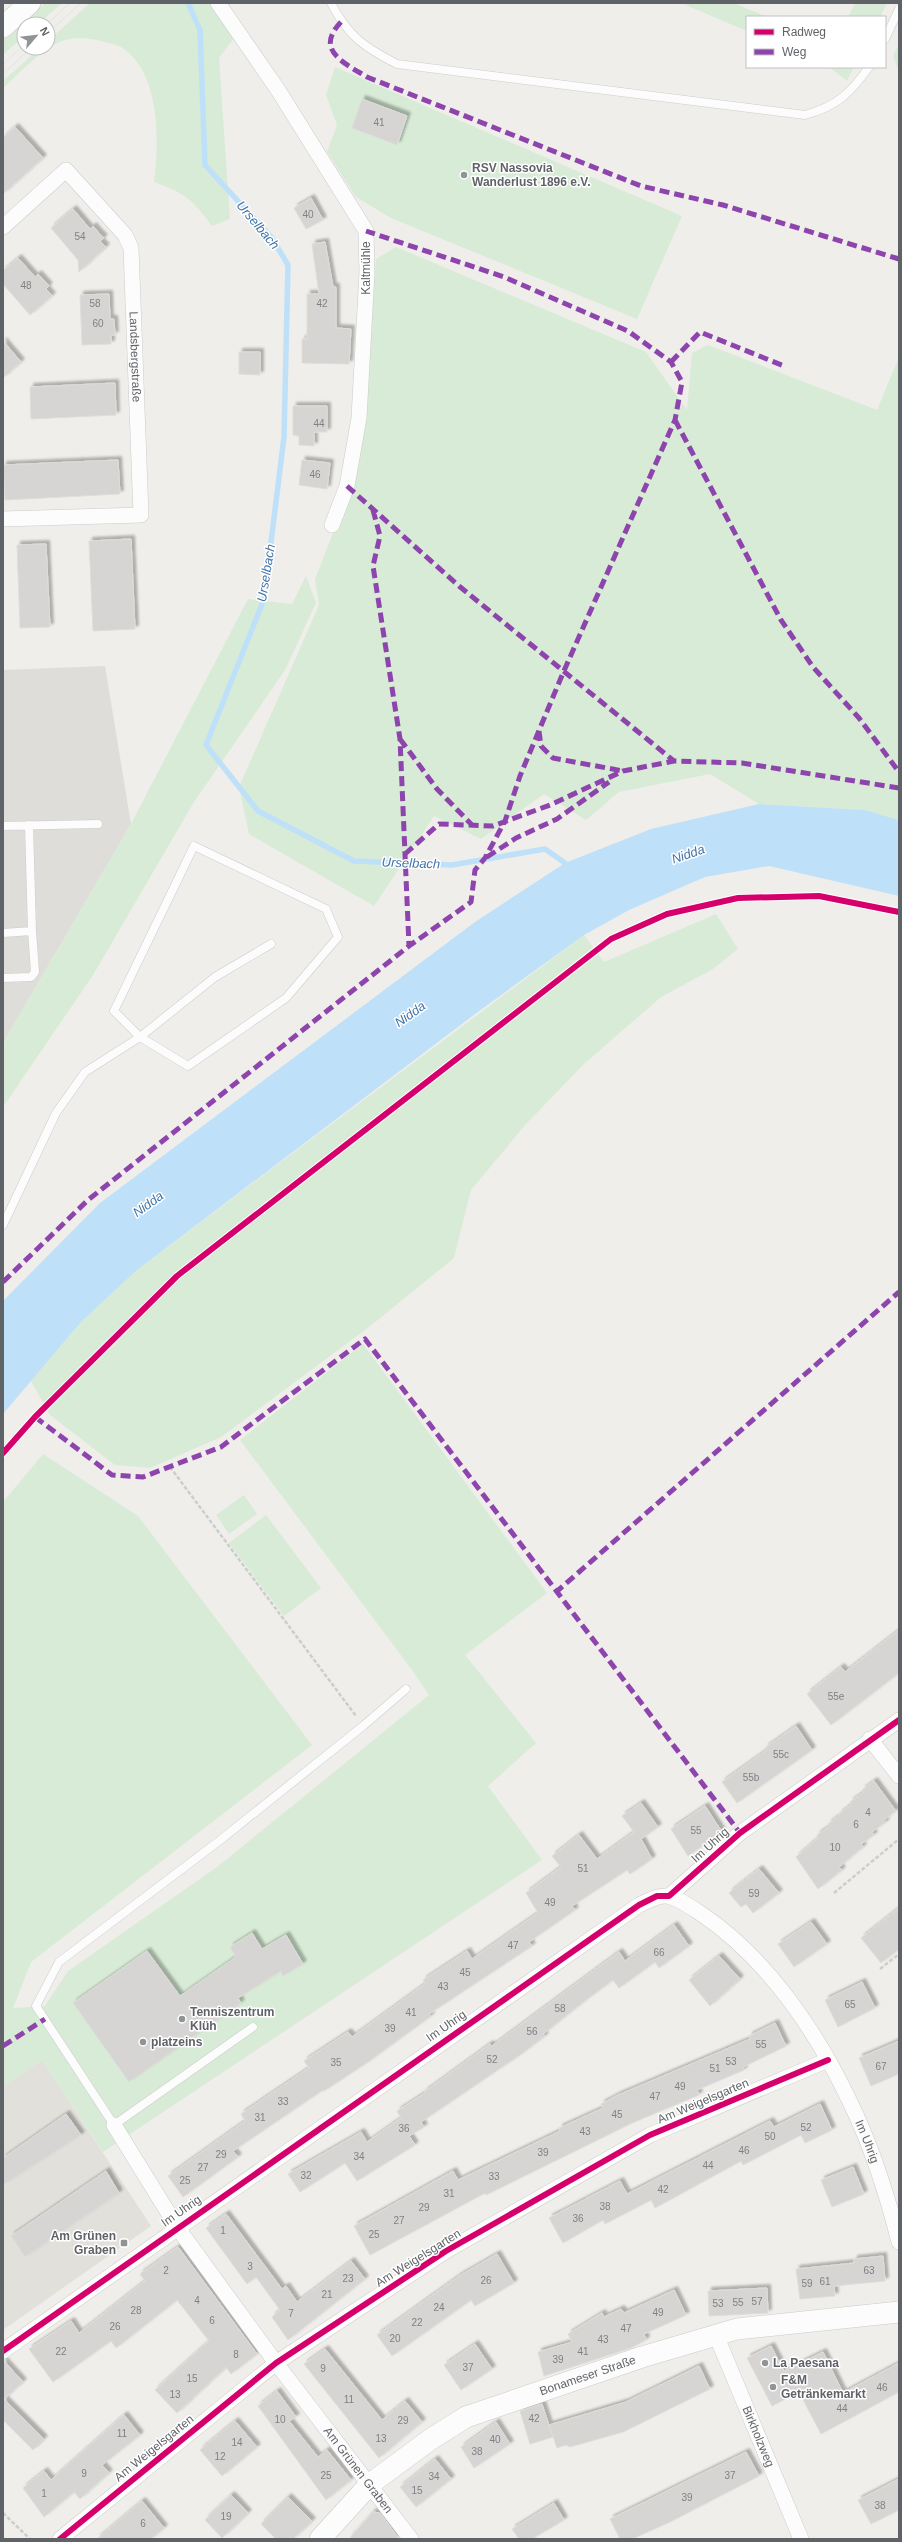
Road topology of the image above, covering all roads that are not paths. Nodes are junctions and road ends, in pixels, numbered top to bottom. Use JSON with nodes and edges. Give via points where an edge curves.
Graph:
{"nodes":[{"id":1,"x":30,"y":3,"type":"edge"},
{"id":2,"x":218,"y":3,"type":"edge"},
{"id":3,"x":331,"y":3,"type":"edge"},
{"id":4,"x":899,"y":9,"type":"edge"},
{"id":5,"x":3,"y":27,"type":"edge"},
{"id":6,"x":886,"y":36,"type":"edge"},
{"id":7,"x":868,"y":68,"type":"edge"},
{"id":8,"x":3,"y":227,"type":"edge"},
{"id":9,"x":3,"y":519,"type":"edge"},
{"id":10,"x":332,"y":525,"type":"dead end"},
{"id":11,"x":98,"y":824,"type":"dead end"},
{"id":12,"x":29,"y":825,"type":"junction"},
{"id":13,"x":3,"y":826,"type":"edge"},
{"id":14,"x":32,"y":931,"type":"junction"},
{"id":15,"x":3,"y":933,"type":"edge"},
{"id":16,"x":271,"y":944,"type":"dead end"},
{"id":17,"x":3,"y":978,"type":"edge"},
{"id":18,"x":140,"y":1037,"type":"junction"},
{"id":19,"x":3,"y":1225,"type":"edge"},
{"id":20,"x":406,"y":1689,"type":"dead end"},
{"id":21,"x":899,"y":1720,"type":"edge"},
{"id":22,"x":870,"y":1739,"type":"junction"},
{"id":23,"x":899,"y":1776,"type":"edge"},
{"id":24,"x":669,"y":1896,"type":"junction"},
{"id":25,"x":253,"y":2027,"type":"dead end"},
{"id":26,"x":828,"y":2060,"type":"junction"},
{"id":27,"x":114,"y":2125,"type":"junction"},
{"id":28,"x":177,"y":2227,"type":"junction"},
{"id":29,"x":899,"y":2242,"type":"edge"},
{"id":30,"x":899,"y":2312,"type":"edge"},
{"id":31,"x":716,"y":2335,"type":"junction"},
{"id":32,"x":3,"y":2351,"type":"edge"},
{"id":33,"x":276,"y":2363,"type":"junction"},
{"id":34,"x":370,"y":2484,"type":"junction"},
{"id":35,"x":60,"y":2539,"type":"edge"},
{"id":36,"x":320,"y":2539,"type":"edge"},
{"id":37,"x":411,"y":2539,"type":"edge"},
{"id":38,"x":801,"y":2539,"type":"edge"}],
"edges":[{"from":1,"to":5,"type":"street"},
{"from":2,"to":10,"type":"street","name":"Kaltmühle","via":[[278,90],[366,231],[367,272],[359,418],[347,486]]},
{"from":3,"to":7,"type":"lane","via":[[352,36],[397,64],[805,115],[823,110],[843,99],[855,88]]},
{"from":4,"to":6,"type":"lane"},
{"from":8,"to":9,"type":"street","name":"Landsbergstraße","via":[[66,170],[125,235],[131,248],[141,515]]},
{"from":11,"to":12,"type":"lane"},
{"from":12,"to":13,"type":"lane"},
{"from":12,"to":14,"type":"lane"},
{"from":14,"to":15,"type":"lane"},
{"from":14,"to":17,"type":"lane","via":[[35,972],[31,977]]},
{"from":16,"to":18,"type":"lane","via":[[215,977]]},
{"from":18,"to":18,"type":"lane","via":[[114,1012],[194,846],[326,909],[338,937],[286,998],[188,1066]]},
{"from":18,"to":19,"type":"lane","via":[[85,1072],[56,1113]]},
{"from":20,"to":27,"type":"lane","via":[[225,1836],[59,1962],[36,2006]]},
{"from":21,"to":22,"type":"street","name":"Im Uhrig"},
{"from":22,"to":23,"type":"street"},
{"from":22,"to":24,"type":"street","name":"Im Uhrig","via":[[740,1833]]},
{"from":24,"to":26,"type":"street","name":"Im Uhrig","via":[[696,1910],[738,1942],[784,1995]]},
{"from":24,"to":28,"type":"street","name":"Im Uhrig","via":[[657,1896],[639,1905]]},
{"from":25,"to":27,"type":"lane"},
{"from":26,"to":29,"type":"street","name":"Im Uhrig","via":[[866,2136]]},
{"from":26,"to":33,"type":"street","name":"Am Weigelsgarten","via":[[650,2136],[446,2251]]},
{"from":27,"to":28,"type":"street","name":"Am Grünen Graben"},
{"from":28,"to":32,"type":"street","name":"Im Uhrig"},
{"from":28,"to":33,"type":"street","name":"Am Grünen Graben"},
{"from":30,"to":31,"type":"street","name":"Bonameser Straße","via":[[756,2326]]},
{"from":31,"to":34,"type":"street","name":"Bonameser Straße","via":[[466,2417]]},
{"from":31,"to":38,"type":"street","name":"Birkholzweg"},
{"from":33,"to":34,"type":"street","name":"Am Grünen Graben"},
{"from":33,"to":35,"type":"street","name":"Am Weigelsgarten"},
{"from":34,"to":36,"type":"street","name":"Bonameser Straße"},
{"from":34,"to":37,"type":"street","name":"Am Grünen Graben"}]}
